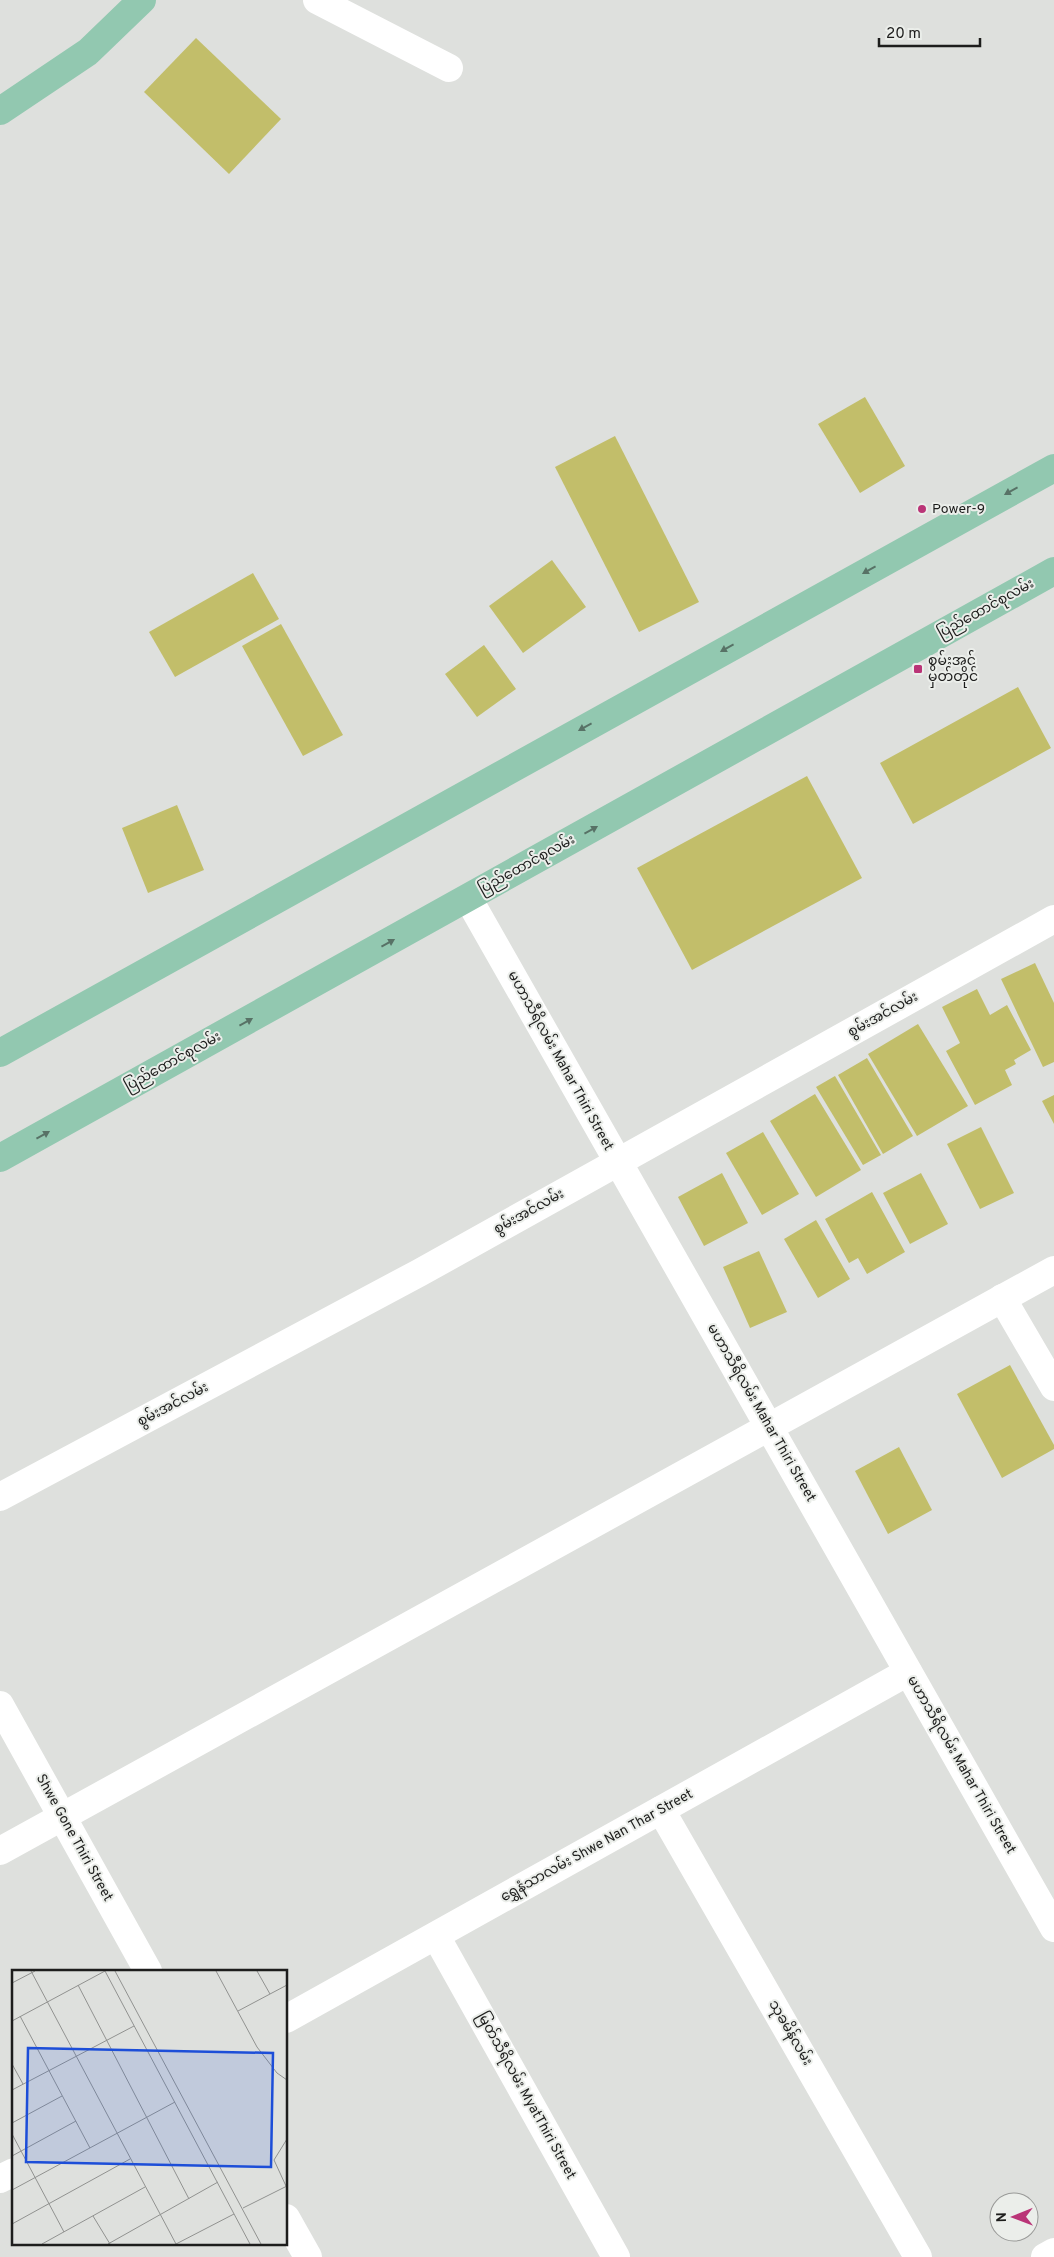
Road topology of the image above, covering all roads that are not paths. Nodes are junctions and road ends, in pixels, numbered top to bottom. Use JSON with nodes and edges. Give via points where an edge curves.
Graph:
{"nodes":[{"id":1,"x":142,"y":0,"type":"edge"},
{"id":2,"x":318,"y":0,"type":"edge"},
{"id":3,"x":449,"y":68,"type":"dead end"},
{"id":4,"x":0,"y":111,"type":"edge"},
{"id":5,"x":1054,"y":468,"type":"edge"},
{"id":6,"x":1054,"y":571,"type":"edge"},
{"id":7,"x":468,"y":898,"type":"junction"},
{"id":8,"x":1054,"y":919,"type":"edge"},
{"id":9,"x":0,"y":1053,"type":"edge"},
{"id":10,"x":0,"y":1158,"type":"edge"},
{"id":11,"x":618,"y":1163,"type":"junction"},
{"id":12,"x":1054,"y":1270,"type":"edge"},
{"id":13,"x":1002,"y":1298,"type":"junction"},
{"id":14,"x":1054,"y":1387,"type":"edge"},
{"id":15,"x":768,"y":1427,"type":"junction"},
{"id":16,"x":0,"y":1498,"type":"edge"},
{"id":17,"x":908,"y":1672,"type":"junction"},
{"id":18,"x":0,"y":1704,"type":"edge"},
{"id":19,"x":661,"y":1810,"type":"junction"},
{"id":20,"x":62,"y":1816,"type":"junction"},
{"id":21,"x":0,"y":1851,"type":"edge"},
{"id":22,"x":1054,"y":1928,"type":"edge"},
{"id":23,"x":436,"y":1936,"type":"junction"},
{"id":24,"x":147,"y":1970,"type":"edge"},
{"id":25,"x":288,"y":2018,"type":"edge"},
{"id":26,"x":12,"y":2173,"type":"edge"},
{"id":27,"x":0,"y":2179,"type":"edge"},
{"id":28,"x":288,"y":2222,"type":"edge"},
{"id":29,"x":1054,"y":2252,"type":"edge"},
{"id":30,"x":308,"y":2257,"type":"edge"},
{"id":31,"x":616,"y":2257,"type":"edge"},
{"id":32,"x":918,"y":2257,"type":"edge"},
{"id":33,"x":1045,"y":2257,"type":"edge"}],
"edges":[{"from":1,"to":4,"type":"main road","via":[[88,52]]},
{"from":2,"to":3,"type":"street"},
{"from":5,"to":9,"type":"main road","one_way":true},
{"from":7,"to":6,"type":"main road","name":"ပြည်ထောင်စုလမ်း","one_way":true},
{"from":10,"to":7,"type":"main road","name":"ပြည်ထောင်စုလမ်း","one_way":true},
{"from":7,"to":11,"type":"street","name":"မဟာသီရိလမ်း Mahar Thiri Street"},
{"from":8,"to":11,"type":"street","name":"စွမ်းအင်လမ်း"},
{"from":11,"to":15,"type":"street","name":"မဟာသီရိလမ်း Mahar Thiri Street"},
{"from":11,"to":16,"type":"street","name":"စွမ်းအင်လမ်း"},
{"from":12,"to":13,"type":"street"},
{"from":13,"to":14,"type":"street"},
{"from":13,"to":15,"type":"street"},
{"from":15,"to":17,"type":"street","name":"မဟာသီရိလမ်း Mahar Thiri Street"},
{"from":15,"to":20,"type":"street"},
{"from":17,"to":19,"type":"street","name":"ရွှေနံသာလမ်း Shwe Nan Thar Street"},
{"from":17,"to":22,"type":"street","name":"မဟာသီရိလမ်း Mahar Thiri Street"},
{"from":18,"to":20,"type":"street","name":"Shwe Gone Thiri Street"},
{"from":19,"to":23,"type":"street","name":"ရွှေနံသာလမ်း Shwe Nan Thar Street"},
{"from":19,"to":32,"type":"street","name":"သုခမိန်လမ်း"},
{"from":20,"to":21,"type":"street"},
{"from":20,"to":24,"type":"street","name":"Shwe Gone Thiri Street"},
{"from":23,"to":25,"type":"street","name":"ရွှေနံသာလမ်း Shwe Nan Thar Street"},
{"from":23,"to":31,"type":"street","name":"မြတ်သီရိလမ်း MyatThiri Street"},
{"from":26,"to":27,"type":"street"},
{"from":28,"to":30,"type":"street"},
{"from":29,"to":33,"type":"street"}]}
